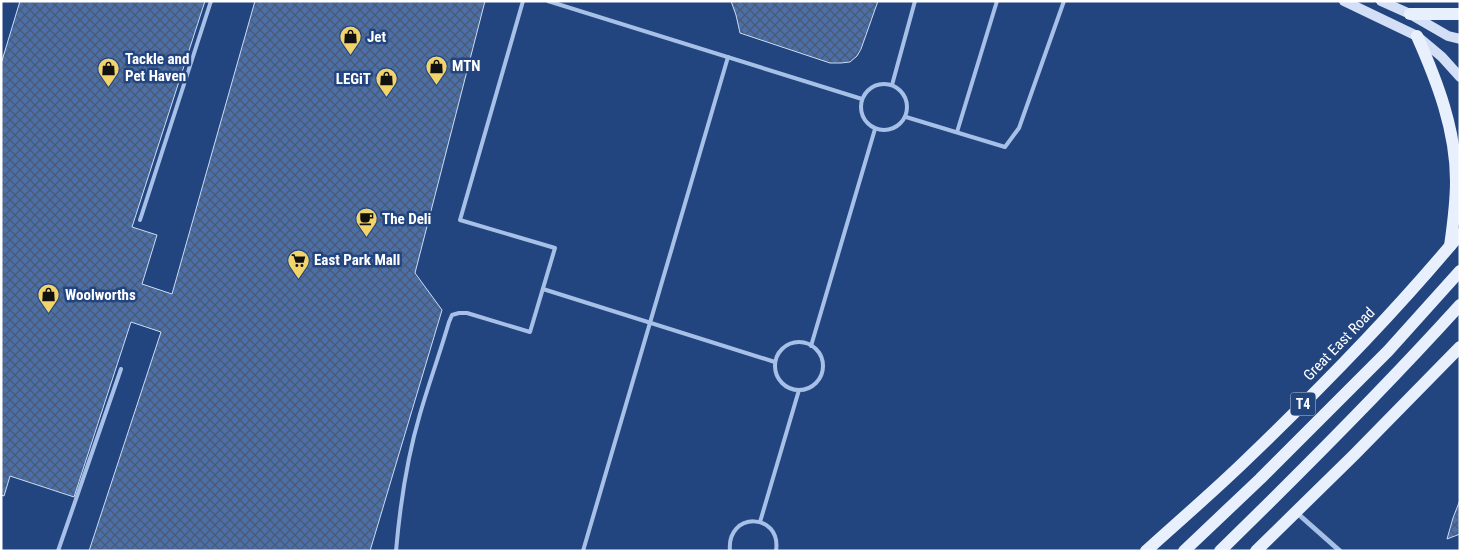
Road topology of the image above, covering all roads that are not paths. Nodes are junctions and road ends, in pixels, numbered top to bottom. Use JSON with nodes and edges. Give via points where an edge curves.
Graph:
{"nodes":[{"id":1,"x":211,"y":1,"type":"edge"},
{"id":2,"x":523,"y":1,"type":"edge"},
{"id":3,"x":548,"y":1,"type":"edge"},
{"id":4,"x":915,"y":1,"type":"edge"},
{"id":5,"x":998,"y":1,"type":"edge"},
{"id":6,"x":1064,"y":1,"type":"edge"},
{"id":7,"x":1344,"y":1,"type":"edge"},
{"id":8,"x":1382,"y":1,"type":"edge"},
{"id":9,"x":1410,"y":14,"type":"junction"},
{"id":10,"x":1460,"y":14,"type":"edge"},
{"id":11,"x":1417,"y":36,"type":"junction"},
{"id":12,"x":1460,"y":39,"type":"edge"},
{"id":13,"x":728,"y":58,"type":"junction"},
{"id":14,"x":1460,"y":77,"type":"edge"},
{"id":15,"x":892,"y":86,"type":"junction"},
{"id":16,"x":862,"y":100,"type":"junction"},
{"id":17,"x":906,"y":117,"type":"junction"},
{"id":18,"x":875,"y":129,"type":"junction"},
{"id":19,"x":957,"y":132,"type":"junction"},
{"id":20,"x":140,"y":220,"type":"dead end"},
{"id":21,"x":1460,"y":234,"type":"edge"},
{"id":22,"x":1450,"y":246,"type":"junction"},
{"id":23,"x":1460,"y":271,"type":"edge"},
{"id":24,"x":543,"y":289,"type":"junction"},
{"id":25,"x":1460,"y":305,"type":"edge"},
{"id":26,"x":650,"y":323,"type":"junction"},
{"id":27,"x":811,"y":346,"type":"junction"},
{"id":28,"x":1460,"y":347,"type":"edge"},
{"id":29,"x":775,"y":362,"type":"junction"},
{"id":30,"x":121,"y":369,"type":"dead end"},
{"id":31,"x":799,"y":390,"type":"junction"},
{"id":32,"x":1297,"y":512,"type":"junction"},
{"id":33,"x":760,"y":522,"type":"junction"},
{"id":34,"x":58,"y":551,"type":"edge"},
{"id":35,"x":396,"y":551,"type":"edge"},
{"id":36,"x":583,"y":551,"type":"edge"},
{"id":37,"x":730,"y":551,"type":"edge"},
{"id":38,"x":776,"y":551,"type":"edge"},
{"id":39,"x":1146,"y":551,"type":"edge"},
{"id":40,"x":1184,"y":551,"type":"edge"},
{"id":41,"x":1220,"y":551,"type":"edge"},
{"id":42,"x":1256,"y":551,"type":"edge"},
{"id":43,"x":1340,"y":551,"type":"edge"}],
"edges":[{"from":1,"to":20,"type":"lane"},
{"from":2,"to":24,"type":"lane","via":[[460,220],[556,248]]},
{"from":3,"to":13,"type":"lane"},
{"from":4,"to":15,"type":"lane"},
{"from":5,"to":19,"type":"lane"},
{"from":6,"to":19,"type":"lane","via":[[1019,128],[1005,147]]},
{"from":7,"to":11,"type":"main road"},
{"from":8,"to":9,"type":"main road"},
{"from":9,"to":10,"type":"main road"},
{"from":9,"to":12,"type":"main road","via":[[1448,36]]},
{"from":11,"to":14,"type":"main road"},
{"from":11,"to":22,"type":"main road","via":[[1437,84],[1452,144],[1456,181]]},
{"from":13,"to":16,"type":"lane"},
{"from":13,"to":26,"type":"lane"},
{"from":15,"to":16,"type":"lane","via":[[885,84],[871,88]]},
{"from":15,"to":17,"type":"lane","via":[[906,98]]},
{"from":16,"to":18,"type":"lane","via":[[862,117]]},
{"from":17,"to":18,"type":"lane","via":[[890,130]]},
{"from":17,"to":19,"type":"lane"},
{"from":18,"to":27,"type":"lane"},
{"from":21,"to":22,"type":"main road","name":"Great East Road","number":"T4"},
{"from":22,"to":39,"type":"main road","name":"Great East Road","number":"T4","via":[[1373,334],[1302,406]]},
{"from":23,"to":40,"type":"main road","number":"T4","via":[[1388,351]]},
{"from":24,"to":26,"type":"lane"},
{"from":24,"to":35,"type":"lane","via":[[530,332],[467,313],[452,316],[419,416],[398,524]]},
{"from":25,"to":41,"type":"main road","via":[[1405,365]]},
{"from":26,"to":29,"type":"lane"},
{"from":26,"to":36,"type":"lane"},
{"from":27,"to":29,"type":"lane","via":[[794,343],[785,347]]},
{"from":27,"to":31,"type":"lane","via":[[820,356],[821,376],[812,386]]},
{"from":28,"to":32,"type":"main road"},
{"from":29,"to":31,"type":"lane","via":[[775,370],[783,384]]},
{"from":30,"to":34,"type":"lane"},
{"from":31,"to":33,"type":"lane"},
{"from":32,"to":42,"type":"main road"},
{"from":32,"to":43,"type":"street"},
{"from":33,"to":37,"type":"lane","via":[[752,521],[737,527],[732,534]]},
{"from":33,"to":38,"type":"lane","via":[[767,525],[776,537]]}]}
